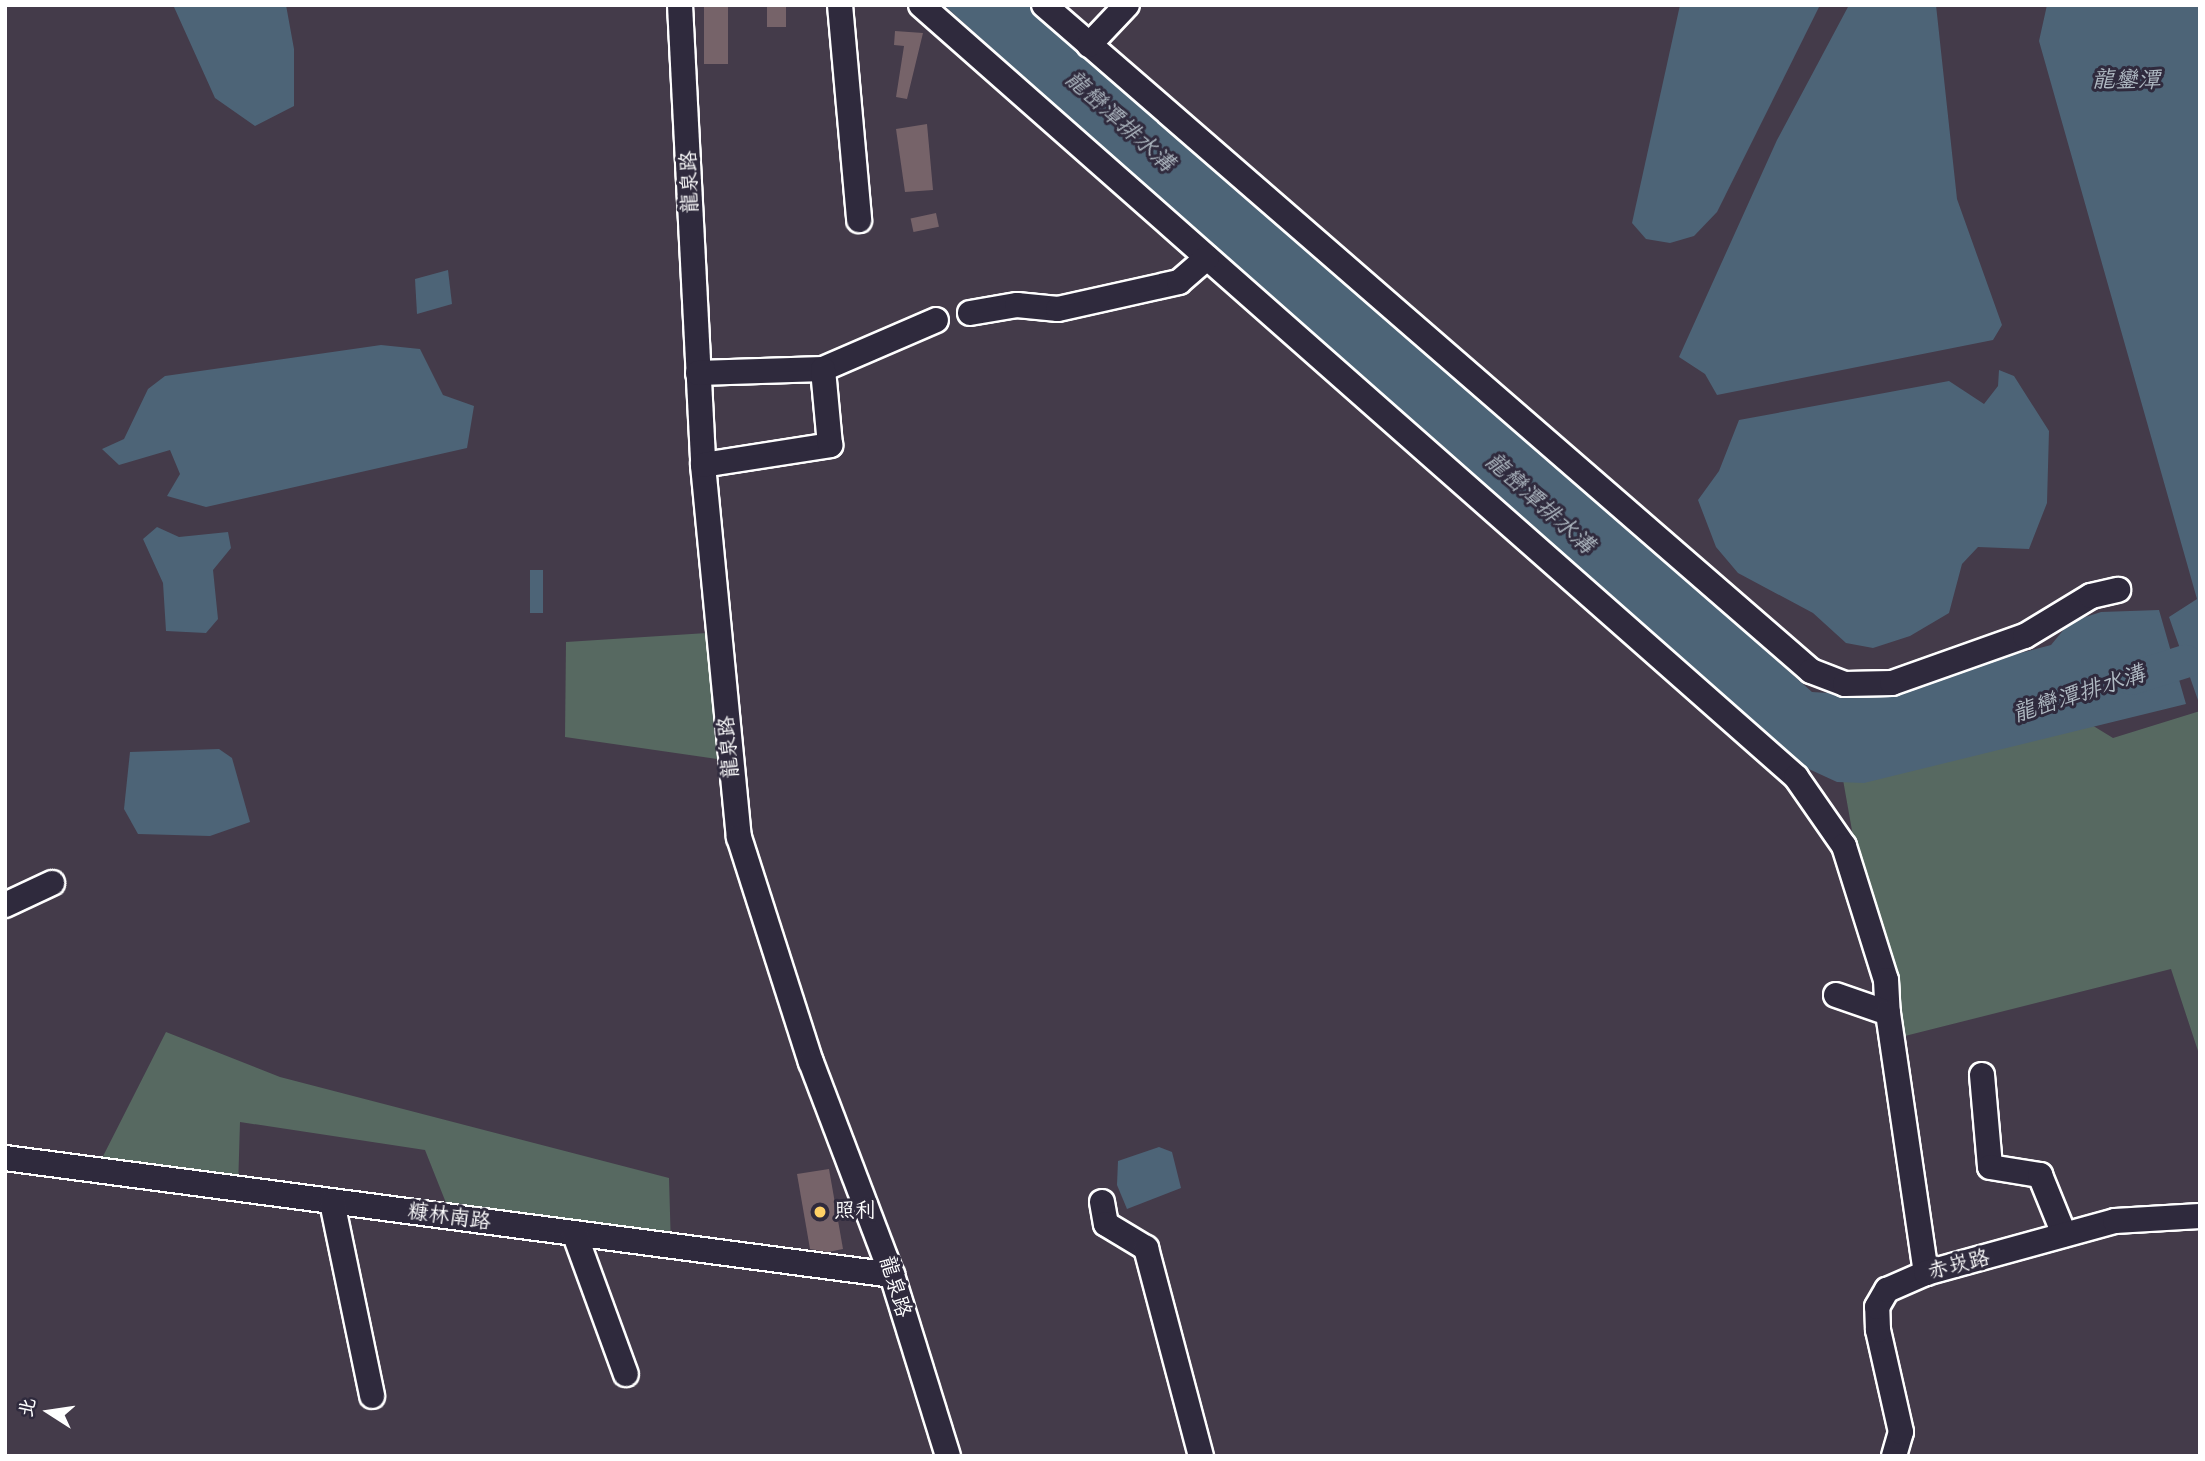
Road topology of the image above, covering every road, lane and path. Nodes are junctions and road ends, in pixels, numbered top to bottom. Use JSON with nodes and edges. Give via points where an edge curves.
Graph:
{"nodes":[{"id":1,"x":680,"y":5,"type":"edge"},
{"id":2,"x":841,"y":5,"type":"edge"},
{"id":3,"x":921,"y":5,"type":"edge"},
{"id":4,"x":1044,"y":5,"type":"edge"},
{"id":5,"x":1127,"y":5,"type":"edge"},
{"id":6,"x":1089,"y":45,"type":"junction"},
{"id":7,"x":859,"y":220,"type":"dead end"},
{"id":8,"x":1207,"y":258,"type":"junction"},
{"id":9,"x":970,"y":313,"type":"dead end"},
{"id":10,"x":936,"y":320,"type":"dead end"},
{"id":11,"x":823,"y":369,"type":"junction"},
{"id":12,"x":698,"y":373,"type":"junction"},
{"id":13,"x":703,"y":465,"type":"junction"},
{"id":14,"x":2118,"y":590,"type":"dead end"},
{"id":15,"x":52,"y":883,"type":"dead end"},
{"id":16,"x":5,"y":905,"type":"edge"},
{"id":17,"x":1836,"y":995,"type":"dead end"},
{"id":18,"x":1888,"y":1013,"type":"junction"},
{"id":19,"x":1982,"y":1075,"type":"dead end"},
{"id":20,"x":5,"y":1158,"type":"edge"},
{"id":21,"x":332,"y":1202,"type":"junction"},
{"id":22,"x":1102,"y":1202,"type":"dead end"},
{"id":23,"x":2200,"y":1216,"type":"edge"},
{"id":24,"x":2064,"y":1234,"type":"junction"},
{"id":25,"x":575,"y":1235,"type":"junction"},
{"id":26,"x":1926,"y":1273,"type":"junction"},
{"id":27,"x":892,"y":1275,"type":"junction"},
{"id":28,"x":626,"y":1374,"type":"dead end"},
{"id":29,"x":372,"y":1396,"type":"dead end"},
{"id":30,"x":948,"y":1456,"type":"edge"},
{"id":31,"x":1201,"y":1456,"type":"edge"},
{"id":32,"x":1894,"y":1456,"type":"edge"}],
"edges":[{"from":1,"to":12,"type":"street","name":"龍泉路"},
{"from":2,"to":7,"type":"street"},
{"from":3,"to":8,"type":"street"},
{"from":4,"to":6,"type":"street"},
{"from":5,"to":6,"type":"street"},
{"from":6,"to":14,"type":"street","via":[[1811,671],[1845,684],[1892,683],[2025,636],[2091,596]]},
{"from":8,"to":9,"type":"street","via":[[1166,285],[1058,309],[1017,305]]},
{"from":8,"to":18,"type":"street","via":[[1796,777],[1844,846],[1886,980]]},
{"from":10,"to":11,"type":"street"},
{"from":11,"to":12,"type":"street"},
{"from":11,"to":13,"type":"street","via":[[830,446]]},
{"from":12,"to":13,"type":"street","name":"龍泉路"},
{"from":13,"to":27,"type":"street","name":"龍泉路","via":[[739,837],[811,1062]]},
{"from":15,"to":16,"type":"street"},
{"from":17,"to":18,"type":"street"},
{"from":18,"to":26,"type":"street"},
{"from":19,"to":24,"type":"street","via":[[1990,1167],[2040,1175]]},
{"from":20,"to":21,"type":"street","name":"糠林南路"},
{"from":21,"to":25,"type":"street","name":"糠林南路"},
{"from":21,"to":29,"type":"street"},
{"from":22,"to":31,"type":"street","via":[[1106,1224],[1146,1248]]},
{"from":23,"to":24,"type":"street","name":"赤崁路","via":[[2115,1222]]},
{"from":24,"to":26,"type":"street","name":"赤崁路"},
{"from":25,"to":27,"type":"street","name":"糠林南路"},
{"from":25,"to":28,"type":"street"},
{"from":26,"to":32,"type":"street","name":"赤崁路","via":[[1887,1290],[1877,1307],[1900,1432]]},
{"from":27,"to":30,"type":"street","name":"龍泉路"}]}
